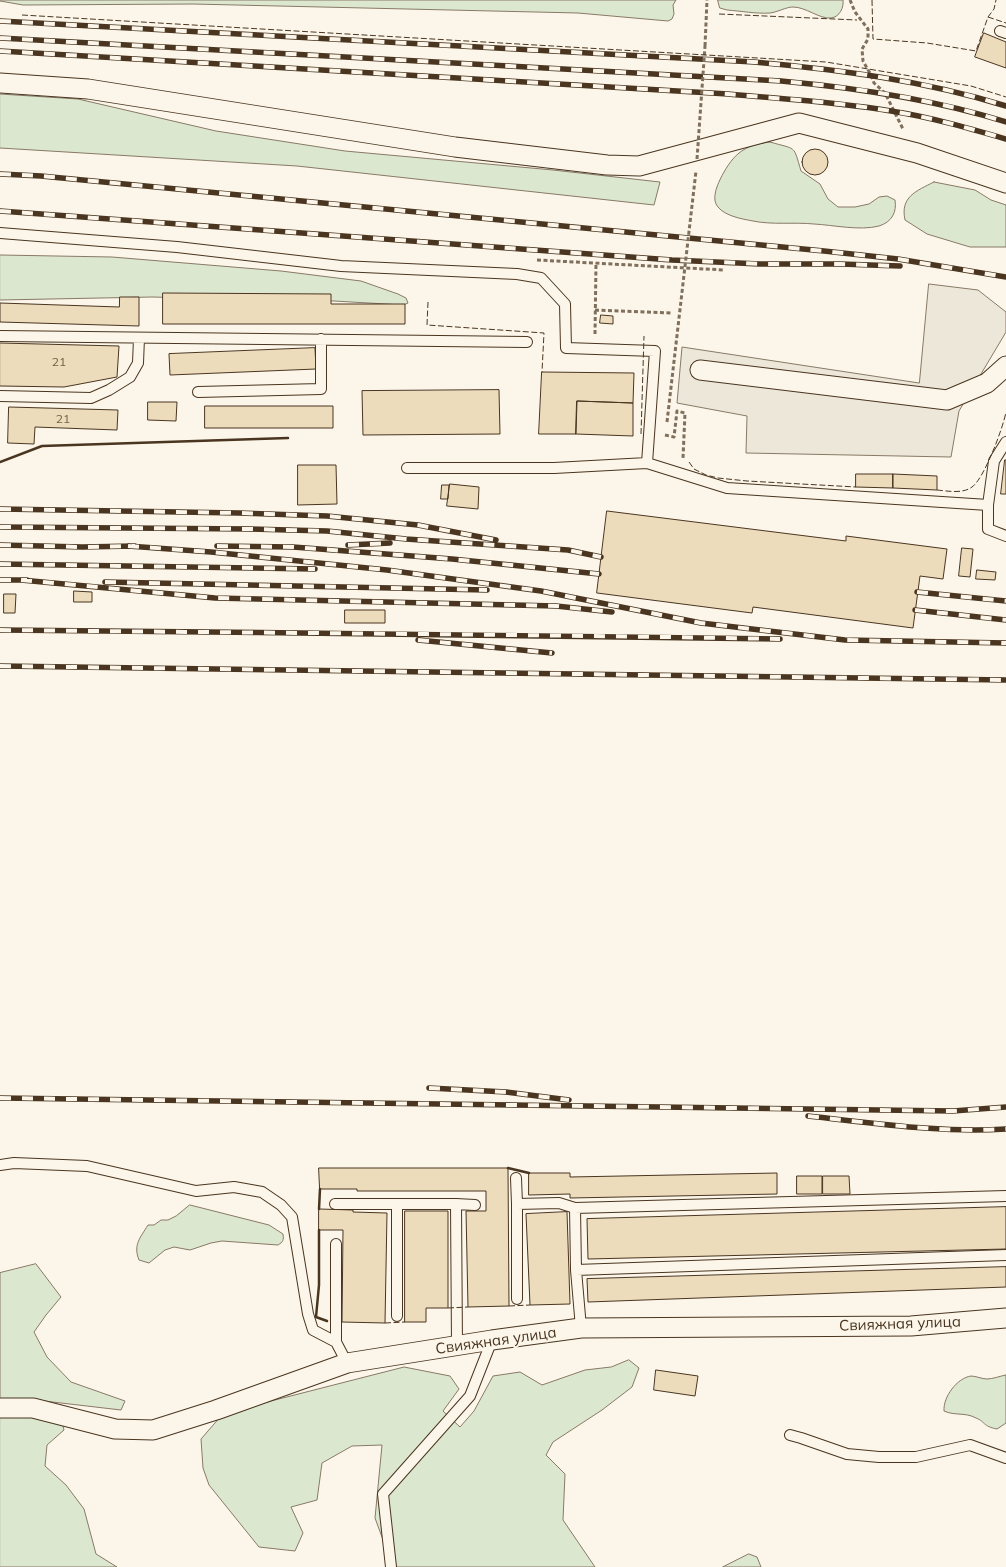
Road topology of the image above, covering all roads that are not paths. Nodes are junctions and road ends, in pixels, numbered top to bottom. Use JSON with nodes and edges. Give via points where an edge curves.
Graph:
{"nodes":[{"id":1,"x":0,"y":83,"type":"edge"},
{"id":2,"x":1006,"y":182,"type":"edge"},
{"id":3,"x":0,"y":233,"type":"edge"},
{"id":4,"x":0,"y":336,"type":"edge"},
{"id":5,"x":139,"y":338,"type":"junction"},
{"id":6,"x":320,"y":339,"type":"junction"},
{"id":7,"x":527,"y":342,"type":"dead end"},
{"id":8,"x":1006,"y":366,"type":"edge"},
{"id":9,"x":700,"y":370,"type":"dead end"},
{"id":10,"x":198,"y":392,"type":"dead end"},
{"id":11,"x":0,"y":396,"type":"edge"},
{"id":12,"x":0,"y":407,"type":"edge"},
{"id":13,"x":1006,"y":442,"type":"edge"},
{"id":14,"x":647,"y":464,"type":"junction"},
{"id":15,"x":407,"y":468,"type":"dead end"},
{"id":16,"x":988,"y":505,"type":"junction"},
{"id":17,"x":1006,"y":536,"type":"edge"},
{"id":18,"x":0,"y":1164,"type":"edge"},
{"id":19,"x":516,"y":1178,"type":"dead end"},
{"id":20,"x":1006,"y":1196,"type":"edge"},
{"id":21,"x":335,"y":1204,"type":"dead end"},
{"id":22,"x":396,"y":1204,"type":"junction"},
{"id":23,"x":456,"y":1204,"type":"junction"},
{"id":24,"x":516,"y":1204,"type":"junction"},
{"id":25,"x":475,"y":1205,"type":"dead end"},
{"id":26,"x":575,"y":1208,"type":"junction"},
{"id":27,"x":336,"y":1244,"type":"dead end"},
{"id":28,"x":1006,"y":1255,"type":"edge"},
{"id":29,"x":576,"y":1270,"type":"junction"},
{"id":30,"x":517,"y":1299,"type":"dead end"},
{"id":31,"x":397,"y":1316,"type":"dead end"},
{"id":32,"x":1006,"y":1318,"type":"edge"},
{"id":33,"x":581,"y":1328,"type":"junction"},
{"id":34,"x":492,"y":1340,"type":"junction"},
{"id":35,"x":336,"y":1342,"type":"junction"},
{"id":36,"x":457,"y":1346,"type":"junction"},
{"id":37,"x":347,"y":1364,"type":"junction"},
{"id":38,"x":0,"y":1408,"type":"edge"},
{"id":39,"x":790,"y":1436,"type":"dead end"},
{"id":40,"x":1006,"y":1458,"type":"edge"},
{"id":41,"x":390,"y":1567,"type":"edge"}],
"edges":[{"from":1,"to":2,"type":"street","via":[[88,89],[455,147],[607,165],[639,166],[799,123],[917,153]]},
{"from":3,"to":14,"type":"lane","via":[[178,247],[342,266],[517,274],[541,278],[565,304],[566,348],[655,351]]},
{"from":4,"to":5,"type":"lane"},
{"from":5,"to":6,"type":"lane"},
{"from":5,"to":11,"type":"lane","via":[[138,363],[130,377],[91,398]]},
{"from":6,"to":7,"type":"lane"},
{"from":6,"to":10,"type":"lane","via":[[321,389]]},
{"from":8,"to":9,"type":"street","via":[[987,383],[947,400]]},
{"from":11,"to":12,"type":"lane"},
{"from":13,"to":16,"type":"lane","via":[[994,462]]},
{"from":14,"to":15,"type":"lane"},
{"from":14,"to":16,"type":"lane","via":[[727,488]]},
{"from":16,"to":17,"type":"lane","via":[[988,530]]},
{"from":18,"to":35,"type":"lane","via":[[87,1166],[196,1191],[234,1187],[262,1192],[292,1217],[313,1330]]},
{"from":19,"to":24,"type":"lane"},
{"from":20,"to":26,"type":"lane"},
{"from":21,"to":22,"type":"lane"},
{"from":22,"to":23,"type":"lane"},
{"from":22,"to":31,"type":"lane"},
{"from":23,"to":25,"type":"lane"},
{"from":23,"to":36,"type":"lane"},
{"from":24,"to":26,"type":"lane","via":[[559,1204]]},
{"from":24,"to":30,"type":"lane"},
{"from":26,"to":29,"type":"lane"},
{"from":27,"to":35,"type":"lane"},
{"from":28,"to":29,"type":"lane"},
{"from":29,"to":33,"type":"lane"},
{"from":32,"to":33,"type":"street","name":"Свияжная улица","via":[[911,1326]]},
{"from":33,"to":34,"type":"street","name":"Свияжная улица"},
{"from":34,"to":36,"type":"street","name":"Свияжная улица"},
{"from":34,"to":41,"type":"lane","via":[[470,1396],[383,1494]]},
{"from":35,"to":37,"type":"lane"},
{"from":36,"to":37,"type":"street","name":"Свияжная улица"},
{"from":37,"to":38,"type":"street","name":"Свияжная улица","via":[[153,1430],[115,1429],[33,1408]]},
{"from":39,"to":40,"type":"lane","via":[[848,1454],[916,1457],[970,1444]]}]}
